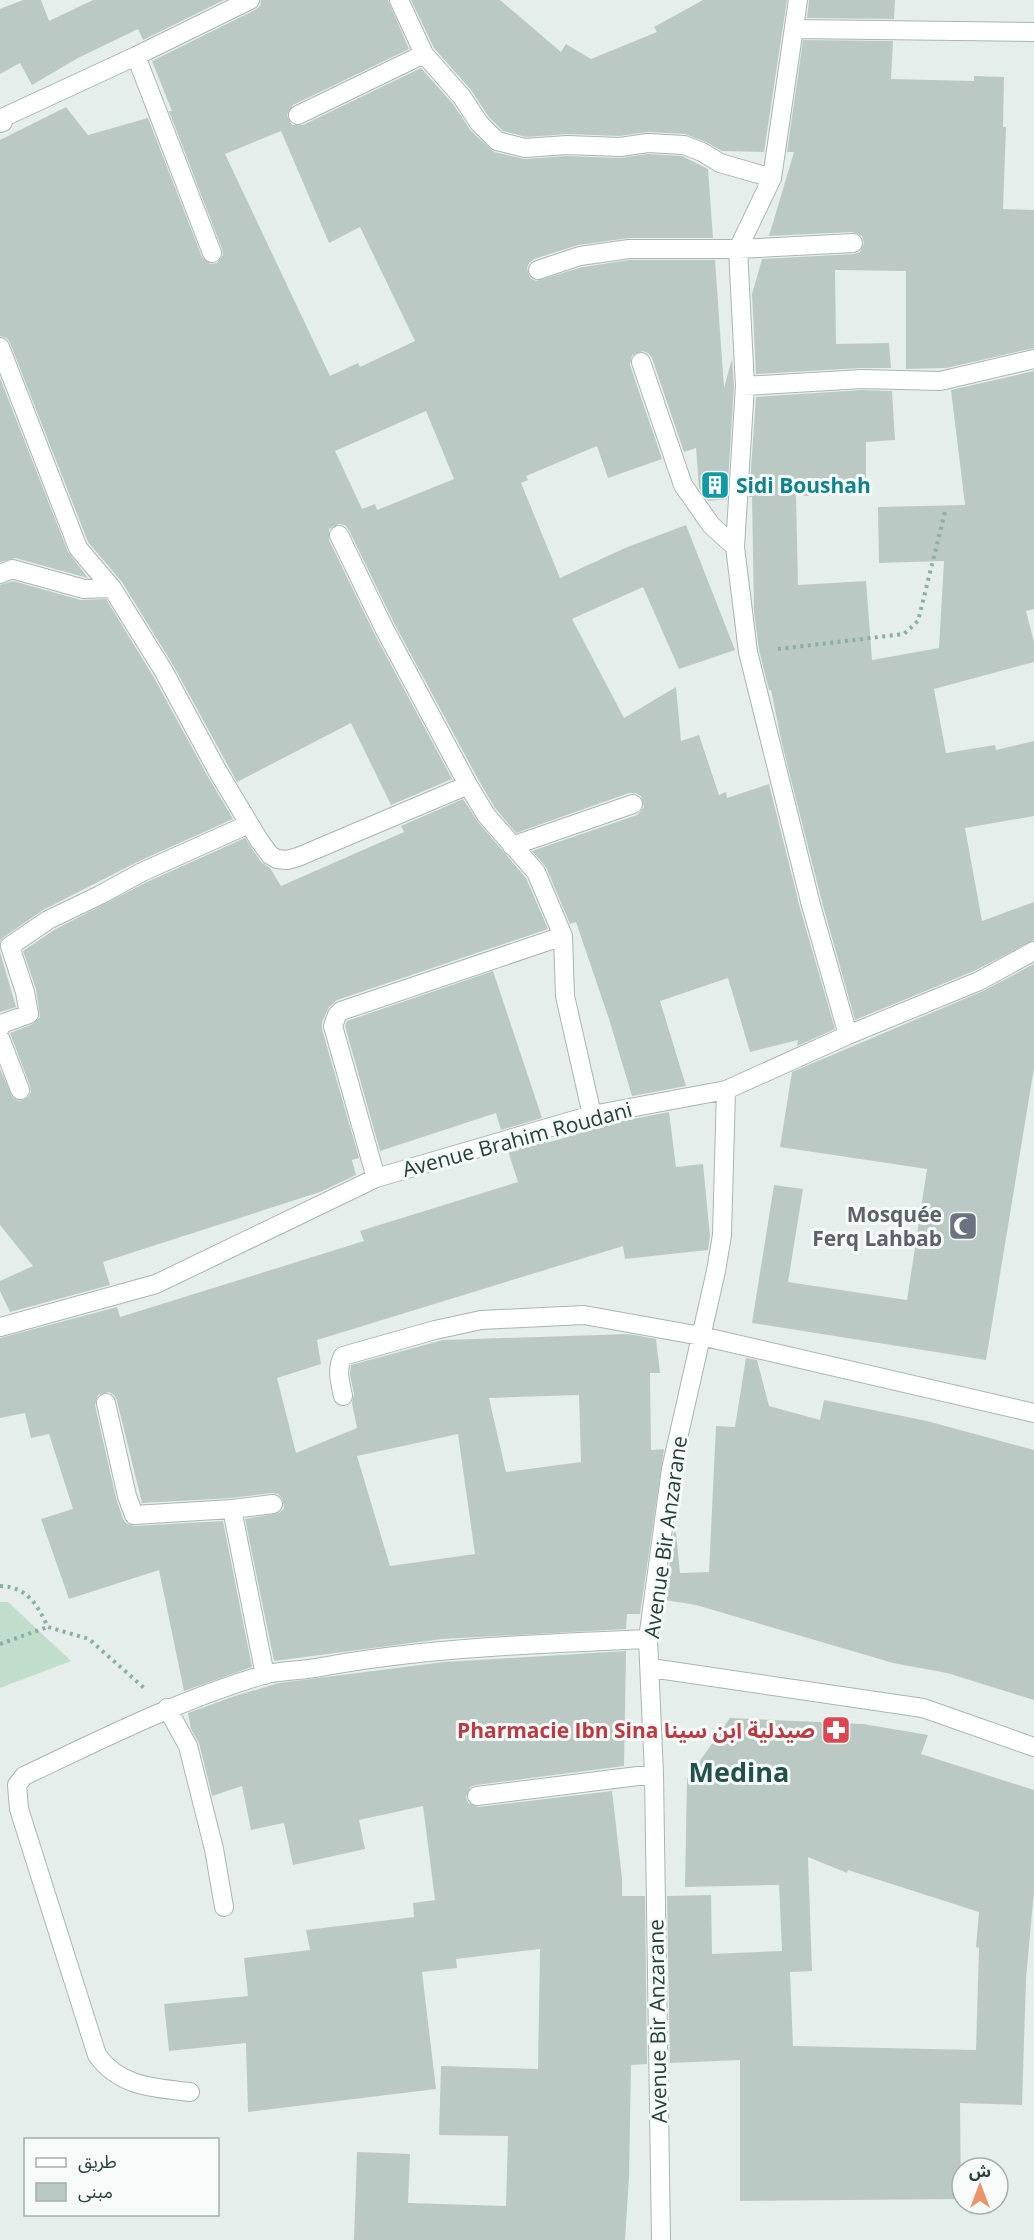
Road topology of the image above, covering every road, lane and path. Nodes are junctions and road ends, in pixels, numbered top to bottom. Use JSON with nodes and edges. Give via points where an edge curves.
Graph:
{"nodes":[{"id":1,"x":250,"y":0,"type":"edge"},
{"id":2,"x":399,"y":0,"type":"edge"},
{"id":3,"x":798,"y":0,"type":"edge"},
{"id":4,"x":795,"y":29,"type":"junction"},
{"id":5,"x":1034,"y":32,"type":"edge"},
{"id":6,"x":424,"y":54,"type":"junction"},
{"id":7,"x":136,"y":56,"type":"junction"},
{"id":8,"x":298,"y":115,"type":"dead end"},
{"id":9,"x":1,"y":119,"type":"edge"},
{"id":10,"x":772,"y":178,"type":"junction"},
{"id":11,"x":852,"y":243,"type":"dead end"},
{"id":12,"x":738,"y":249,"type":"junction"},
{"id":13,"x":212,"y":252,"type":"dead end"},
{"id":14,"x":538,"y":270,"type":"dead end"},
{"id":15,"x":0,"y":347,"type":"edge"},
{"id":16,"x":1034,"y":359,"type":"edge"},
{"id":17,"x":640,"y":362,"type":"dead end"},
{"id":18,"x":745,"y":386,"type":"junction"},
{"id":19,"x":946,"y":508,"type":"dead end"},
{"id":20,"x":339,"y":535,"type":"dead end"},
{"id":21,"x":735,"y":547,"type":"junction"},
{"id":22,"x":0,"y":574,"type":"edge"},
{"id":23,"x":112,"y":588,"type":"junction"},
{"id":24,"x":748,"y":652,"type":"junction"},
{"id":25,"x":468,"y":785,"type":"junction"},
{"id":26,"x":633,"y":804,"type":"dead end"},
{"id":27,"x":249,"y":825,"type":"junction"},
{"id":28,"x":512,"y":846,"type":"junction"},
{"id":29,"x":563,"y":936,"type":"junction"},
{"id":30,"x":1034,"y":951,"type":"edge"},
{"id":31,"x":0,"y":1028,"type":"edge"},
{"id":32,"x":848,"y":1035,"type":"junction"},
{"id":33,"x":20,"y":1090,"type":"dead end"},
{"id":34,"x":726,"y":1090,"type":"junction"},
{"id":35,"x":592,"y":1115,"type":"junction"},
{"id":36,"x":376,"y":1178,"type":"junction"},
{"id":37,"x":0,"y":1327,"type":"edge"},
{"id":38,"x":701,"y":1336,"type":"junction"},
{"id":39,"x":343,"y":1396,"type":"dead end"},
{"id":40,"x":106,"y":1403,"type":"dead end"},
{"id":41,"x":1034,"y":1413,"type":"edge"},
{"id":42,"x":273,"y":1504,"type":"dead end"},
{"id":43,"x":232,"y":1509,"type":"junction"},
{"id":44,"x":0,"y":1586,"type":"edge"},
{"id":45,"x":48,"y":1628,"type":"junction"},
{"id":46,"x":648,"y":1639,"type":"junction"},
{"id":47,"x":0,"y":1644,"type":"edge"},
{"id":48,"x":651,"y":1668,"type":"junction"},
{"id":49,"x":265,"y":1675,"type":"junction"},
{"id":50,"x":167,"y":1708,"type":"junction"},
{"id":51,"x":1034,"y":1747,"type":"edge"},
{"id":52,"x":654,"y":1774,"type":"junction"},
{"id":53,"x":477,"y":1796,"type":"dead end"},
{"id":54,"x":224,"y":1907,"type":"dead end"},
{"id":55,"x":190,"y":2092,"type":"dead end"},
{"id":56,"x":661,"y":2240,"type":"edge"}],
"edges":[{"from":1,"to":7,"type":"street"},
{"from":2,"to":6,"type":"street"},
{"from":3,"to":4,"type":"street"},
{"from":4,"to":5,"type":"street"},
{"from":4,"to":10,"type":"street"},
{"from":6,"to":8,"type":"street"},
{"from":6,"to":10,"type":"street","via":[[496,141],[525,148],[684,145],[720,163]]},
{"from":7,"to":9,"type":"street"},
{"from":7,"to":13,"type":"street"},
{"from":10,"to":12,"type":"street"},
{"from":11,"to":12,"type":"street"},
{"from":12,"to":14,"type":"street","via":[[629,249],[580,256]]},
{"from":12,"to":18,"type":"street"},
{"from":15,"to":23,"type":"street","via":[[78,548]]},
{"from":16,"to":18,"type":"street","via":[[940,381],[862,379]]},
{"from":17,"to":21,"type":"street","via":[[683,486],[711,525]]},
{"from":18,"to":21,"type":"street"},
{"from":19,"to":24,"type":"path","via":[[918,621],[911,629],[883,638]]},
{"from":20,"to":25,"type":"street"},
{"from":21,"to":24,"type":"street"},
{"from":22,"to":23,"type":"street","via":[[12,569],[84,589]]},
{"from":23,"to":27,"type":"street","via":[[163,670]]},
{"from":24,"to":32,"type":"street"},
{"from":25,"to":27,"type":"street","via":[[287,860],[270,855]]},
{"from":25,"to":28,"type":"street"},
{"from":26,"to":28,"type":"street"},
{"from":27,"to":31,"type":"street","via":[[142,872],[48,920],[10,946],[26,992],[29,1014]]},
{"from":28,"to":29,"type":"street","via":[[536,872]]},
{"from":29,"to":35,"type":"street","via":[[565,996]]},
{"from":29,"to":36,"type":"street","via":[[337,1015],[333,1026]]},
{"from":30,"to":32,"type":"street","name":"Avenue Brahim Roudani","via":[[979,981]]},
{"from":31,"to":33,"type":"street"},
{"from":32,"to":34,"type":"street","name":"Avenue Brahim Roudani"},
{"from":34,"to":35,"type":"street","name":"Avenue Brahim Roudani"},
{"from":34,"to":38,"type":"street","name":"Avenue Bir Anzarane","via":[[722,1236]]},
{"from":35,"to":36,"type":"street","name":"Avenue Brahim Roudani"},
{"from":36,"to":37,"type":"street","name":"Avenue Brahim Roudani","via":[[156,1284]]},
{"from":38,"to":39,"type":"street","via":[[584,1315],[481,1320],[343,1356],[338,1372]]},
{"from":38,"to":41,"type":"street"},
{"from":38,"to":46,"type":"street","name":"Avenue Bir Anzarane","via":[[671,1469]]},
{"from":40,"to":43,"type":"street","via":[[134,1515]]},
{"from":42,"to":43,"type":"street"},
{"from":43,"to":49,"type":"street"},
{"from":44,"to":45,"type":"path","via":[[14,1586],[36,1602]]},
{"from":45,"to":47,"type":"path"},
{"from":45,"to":50,"type":"path","via":[[89,1639]]},
{"from":46,"to":48,"type":"street","name":"Avenue Bir Anzarane"},
{"from":46,"to":49,"type":"street","via":[[474,1646]]},
{"from":48,"to":51,"type":"street","via":[[923,1708]]},
{"from":48,"to":52,"type":"street","name":"Avenue Bir Anzarane"},
{"from":49,"to":50,"type":"street"},
{"from":50,"to":54,"type":"street","via":[[188,1746]]},
{"from":50,"to":55,"type":"street","via":[[24,1776],[16,1792],[97,2055],[106,2068],[143,2087]]},
{"from":52,"to":53,"type":"street"},
{"from":52,"to":56,"type":"street","name":"Avenue Bir Anzarane"}]}
